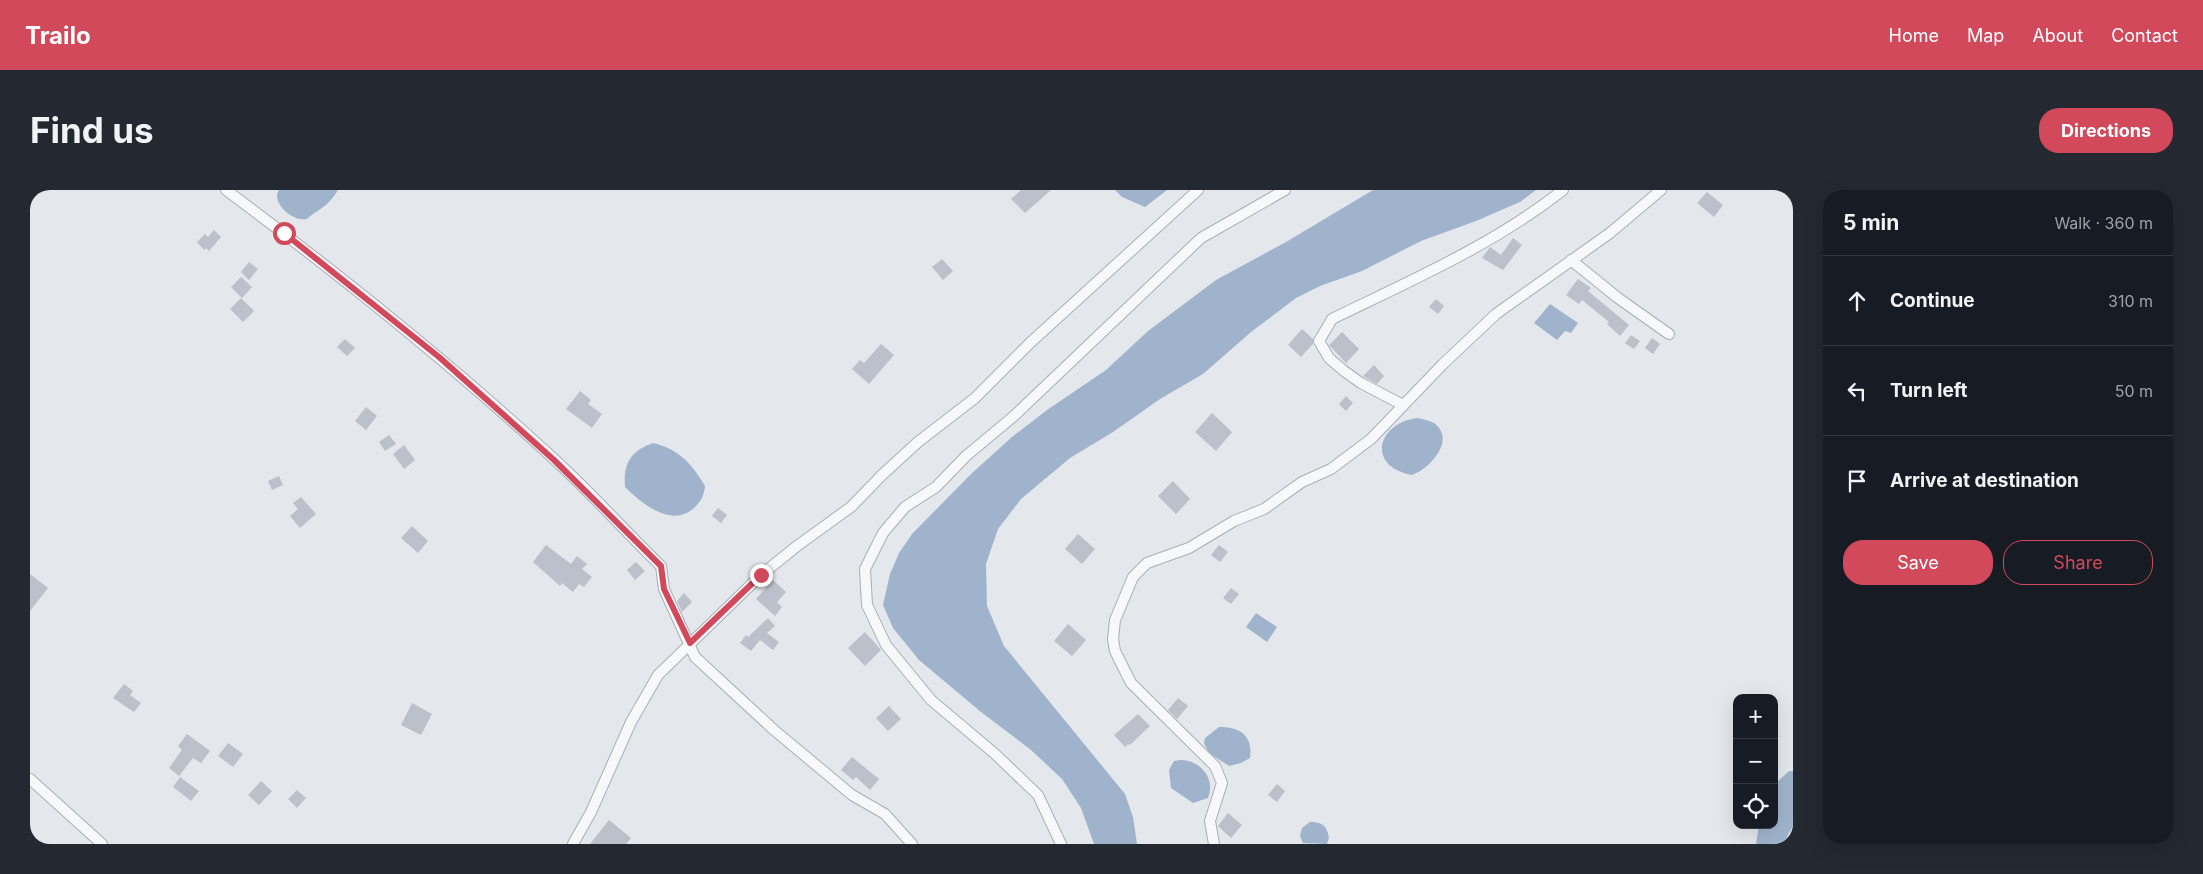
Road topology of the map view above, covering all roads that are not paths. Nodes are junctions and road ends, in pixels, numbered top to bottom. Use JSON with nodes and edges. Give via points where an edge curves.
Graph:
{"nodes":[{"id":1,"x":226,"y":190,"type":"edge"},
{"id":2,"x":1198,"y":190,"type":"edge"},
{"id":3,"x":1285,"y":190,"type":"edge"},
{"id":4,"x":1563,"y":190,"type":"edge"},
{"id":5,"x":1661,"y":190,"type":"edge"},
{"id":6,"x":1571,"y":260,"type":"junction"},
{"id":7,"x":1670,"y":334,"type":"dead end"},
{"id":8,"x":1403,"y":404,"type":"junction"},
{"id":9,"x":690,"y":643,"type":"junction"},
{"id":10,"x":30,"y":779,"type":"edge"},
{"id":11,"x":102,"y":844,"type":"edge"},
{"id":12,"x":573,"y":844,"type":"edge"},
{"id":13,"x":912,"y":844,"type":"edge"},
{"id":14,"x":1060,"y":844,"type":"edge"},
{"id":15,"x":1214,"y":844,"type":"edge"}],
"edges":[{"from":1,"to":9,"type":"street","via":[[439,357],[554,460],[661,566],[664,589]]},
{"from":2,"to":9,"type":"street","via":[[1031,342],[975,398],[911,449],[851,507],[761,575]]},
{"from":3,"to":14,"type":"street","via":[[1200,238],[1014,416],[966,456],[936,487],[905,507],[883,533],[865,569],[867,605],[886,645],[932,700],[1038,795]]},
{"from":4,"to":8,"type":"street","via":[[1488,242],[1332,319],[1319,341],[1328,358],[1361,383]]},
{"from":5,"to":6,"type":"street","via":[[1610,233]]},
{"from":6,"to":7,"type":"street"},
{"from":6,"to":8,"type":"street","via":[[1496,314]]},
{"from":8,"to":15,"type":"street","via":[[1371,439],[1332,469],[1302,482],[1264,509],[1234,521],[1190,548],[1147,563],[1133,577],[1123,596],[1113,639],[1115,651],[1131,683],[1215,766],[1222,783],[1210,822]]},
{"from":9,"to":12,"type":"street","via":[[658,675],[631,722],[591,812]]},
{"from":9,"to":13,"type":"street","via":[[696,657],[774,730],[852,795],[885,814]]},
{"from":10,"to":11,"type":"street"}]}
